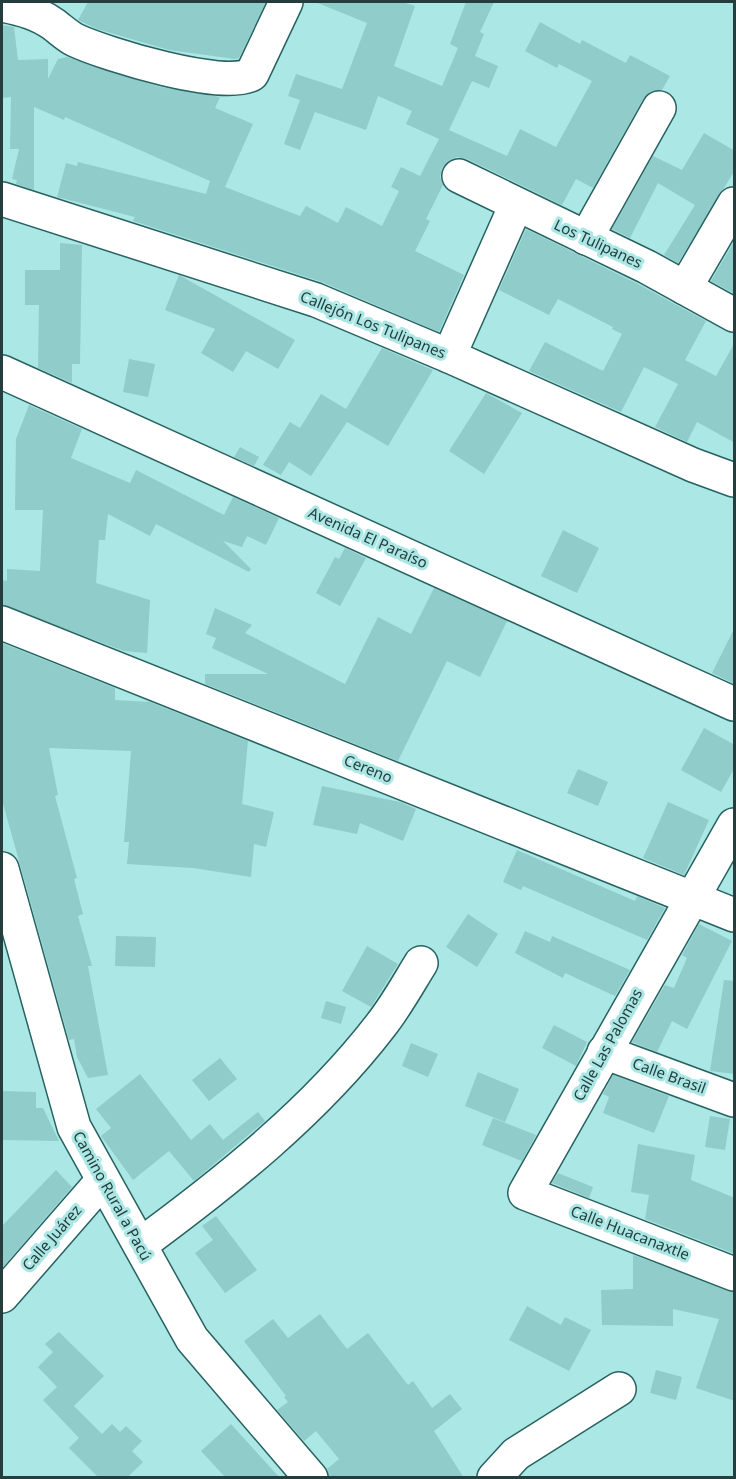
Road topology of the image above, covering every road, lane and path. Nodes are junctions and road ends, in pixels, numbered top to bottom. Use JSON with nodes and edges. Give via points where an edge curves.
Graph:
{"nodes":[{"id":1,"x":286,"y":2,"type":"edge"},
{"id":2,"x":2,"y":5,"type":"edge"},
{"id":3,"x":659,"y":108,"type":"dead end"},
{"id":4,"x":459,"y":176,"type":"dead end"},
{"id":5,"x":2,"y":199,"type":"edge"},
{"id":6,"x":735,"y":204,"type":"edge"},
{"id":7,"x":516,"y":205,"type":"junction"},
{"id":8,"x":586,"y":238,"type":"junction"},
{"id":9,"x":685,"y":288,"type":"junction"},
{"id":10,"x":735,"y":315,"type":"edge"},
{"id":11,"x":449,"y":356,"type":"junction"},
{"id":12,"x":2,"y":372,"type":"edge"},
{"id":13,"x":735,"y":480,"type":"edge"},
{"id":14,"x":2,"y":623,"type":"edge"},
{"id":15,"x":735,"y":704,"type":"edge"},
{"id":16,"x":735,"y":825,"type":"edge"},
{"id":17,"x":2,"y":869,"type":"edge"},
{"id":18,"x":691,"y":898,"type":"junction"},
{"id":19,"x":735,"y":915,"type":"edge"},
{"id":20,"x":421,"y":963,"type":"dead end"},
{"id":21,"x":604,"y":1052,"type":"junction"},
{"id":22,"x":735,"y":1100,"type":"edge"},
{"id":23,"x":103,"y":1180,"type":"junction"},
{"id":24,"x":525,"y":1193,"type":"joint"},
{"id":25,"x":140,"y":1245,"type":"junction"},
{"id":26,"x":735,"y":1274,"type":"edge"},
{"id":27,"x":2,"y":1296,"type":"edge"},
{"id":28,"x":619,"y":1389,"type":"dead end"},
{"id":29,"x":296,"y":1472,"type":"edge"},
{"id":30,"x":494,"y":1478,"type":"edge"}],
"edges":[{"from":1,"to":2,"type":"street","via":[[252,74],[244,79],[189,74],[135,60],[73,39],[51,22],[20,8]]},
{"from":3,"to":8,"type":"street"},
{"from":4,"to":7,"type":"street","name":"Los Tulipanes"},
{"from":5,"to":11,"type":"street","name":"Callejón Los Tulipanes","via":[[316,300]]},
{"from":6,"to":9,"type":"street"},
{"from":7,"to":8,"type":"street","name":"Los Tulipanes"},
{"from":7,"to":11,"type":"street"},
{"from":8,"to":9,"type":"street","name":"Los Tulipanes"},
{"from":9,"to":10,"type":"street","name":"Los Tulipanes"},
{"from":11,"to":13,"type":"street","name":"Callejón Los Tulipanes"},
{"from":12,"to":15,"type":"street","name":"Avenida El Paraíso"},
{"from":14,"to":18,"type":"street","name":"Cereno"},
{"from":16,"to":18,"type":"street","name":"Calle Las Palomas"},
{"from":17,"to":23,"type":"street","name":"Camino Rural a Pacú","via":[[74,1127]]},
{"from":18,"to":19,"type":"street","name":"Cereno"},
{"from":18,"to":21,"type":"street","name":"Calle Las Palomas"},
{"from":20,"to":25,"type":"street","via":[[382,1024],[311,1105],[191,1208]]},
{"from":21,"to":22,"type":"street","name":"Calle Brasil"},
{"from":21,"to":24,"type":"street","name":"Calle Las Palomas"},
{"from":23,"to":25,"type":"street","name":"Camino Rural a Pacú"},
{"from":23,"to":27,"type":"street","name":"Calle Juárez"},
{"from":24,"to":26,"type":"street","name":"Calle Huacanaxtle"},
{"from":25,"to":29,"type":"street","name":"Camino Rural a Pacú","via":[[192,1339]]},
{"from":28,"to":30,"type":"street","via":[[516,1454]]}]}
